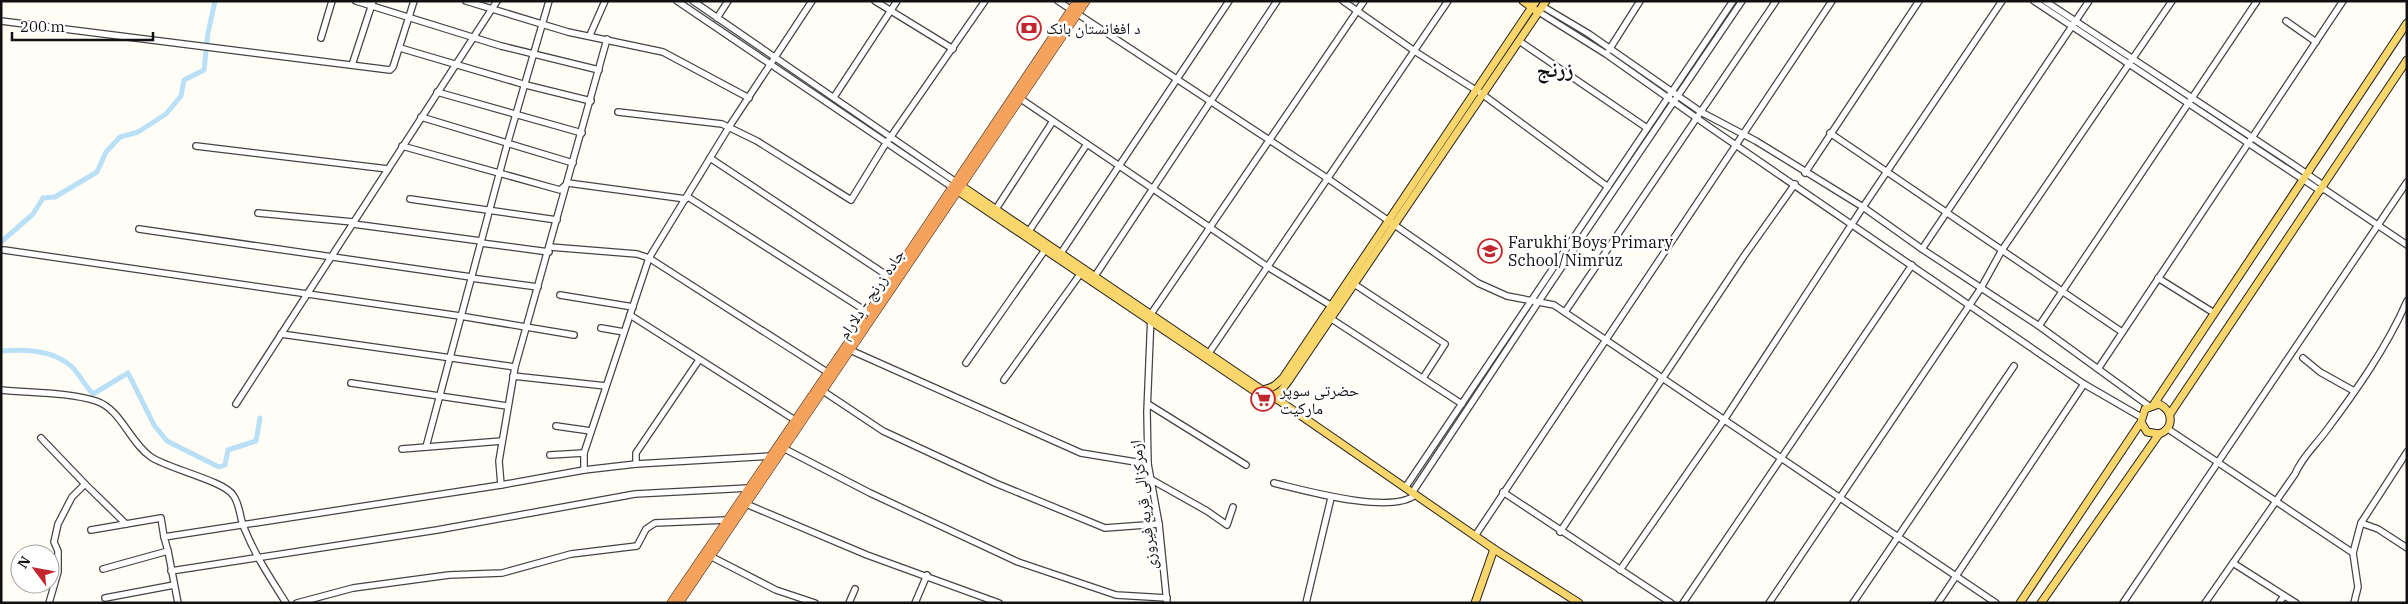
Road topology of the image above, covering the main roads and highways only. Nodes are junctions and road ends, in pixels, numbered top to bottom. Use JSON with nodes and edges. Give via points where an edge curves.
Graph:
{"nodes":[{"id":1,"x":1077,"y":1,"type":"edge"},
{"id":2,"x":1086,"y":1,"type":"edge"},
{"id":3,"x":1523,"y":1,"type":"edge"},
{"id":4,"x":1534,"y":3,"type":"edge"},
{"id":5,"x":1542,"y":7,"type":"edge"},
{"id":6,"x":1074,"y":13,"type":"junction"},
{"id":7,"x":2407,"y":23,"type":"edge"},
{"id":8,"x":2407,"y":60,"type":"edge"},
{"id":9,"x":1479,"y":92,"type":"junction"},
{"id":10,"x":957,"y":187,"type":"junction"},
{"id":11,"x":1390,"y":224,"type":"junction"},
{"id":12,"x":1334,"y":307,"type":"junction"},
{"id":13,"x":1152,"y":318,"type":"junction"},
{"id":14,"x":1267,"y":389,"type":"junction"},
{"id":15,"x":1272,"y":396,"type":"junction"},
{"id":16,"x":2151,"y":405,"type":"junction"},
{"id":17,"x":2170,"y":414,"type":"junction"},
{"id":18,"x":2141,"y":420,"type":"junction"},
{"id":19,"x":2159,"y":434,"type":"junction"},
{"id":20,"x":1494,"y":549,"type":"junction"},
{"id":21,"x":671,"y":603,"type":"edge"},
{"id":22,"x":679,"y":603,"type":"edge"},
{"id":23,"x":1475,"y":603,"type":"edge"},
{"id":24,"x":1579,"y":603,"type":"edge"},
{"id":25,"x":2020,"y":603,"type":"edge"},
{"id":26,"x":2042,"y":603,"type":"edge"}],
"edges":[{"from":1,"to":6,"type":"highway","name":"جاده زرنج - دلارام"},
{"from":2,"to":6,"type":"highway","name":"جاده زرنج - دلارام"},
{"from":3,"to":4,"type":"main road"},
{"from":4,"to":5,"type":"main road"},
{"from":4,"to":9,"type":"main road"},
{"from":5,"to":9,"type":"main road"},
{"from":6,"to":10,"type":"highway","name":"جاده زرنج - دلارام"},
{"from":7,"to":16,"type":"main road"},
{"from":8,"to":17,"type":"main road"},
{"from":9,"to":11,"type":"main road"},
{"from":10,"to":13,"type":"main road","via":[[1045,250]]},
{"from":10,"to":13,"type":"main road","via":[[1029,231]]},
{"from":10,"to":21,"type":"highway","name":"جاده زرنج - دلارام","via":[[891,278]]},
{"from":10,"to":22,"type":"highway","name":"جاده زرنج - دلارام"},
{"from":11,"to":12,"type":"main road"},
{"from":11,"to":12,"type":"main road","via":[[1354,284]]},
{"from":12,"to":14,"type":"main road","via":[[1283,378]]},
{"from":12,"to":15,"type":"main road","via":[[1289,380],[1281,391]]},
{"from":13,"to":14,"type":"main road","via":[[1262,390]]},
{"from":13,"to":15,"type":"main road","via":[[1256,392]]},
{"from":14,"to":15,"type":"main road"},
{"from":15,"to":20,"type":"main road"},
{"from":16,"to":17,"type":"main road","via":[[2164,406]]},
{"from":16,"to":18,"type":"main road"},
{"from":17,"to":19,"type":"main road","via":[[2168,429]]},
{"from":18,"to":19,"type":"main road","via":[[2147,432]]},
{"from":18,"to":25,"type":"main road"},
{"from":19,"to":26,"type":"main road"},
{"from":20,"to":23,"type":"main road"},
{"from":20,"to":24,"type":"main road"}]}
